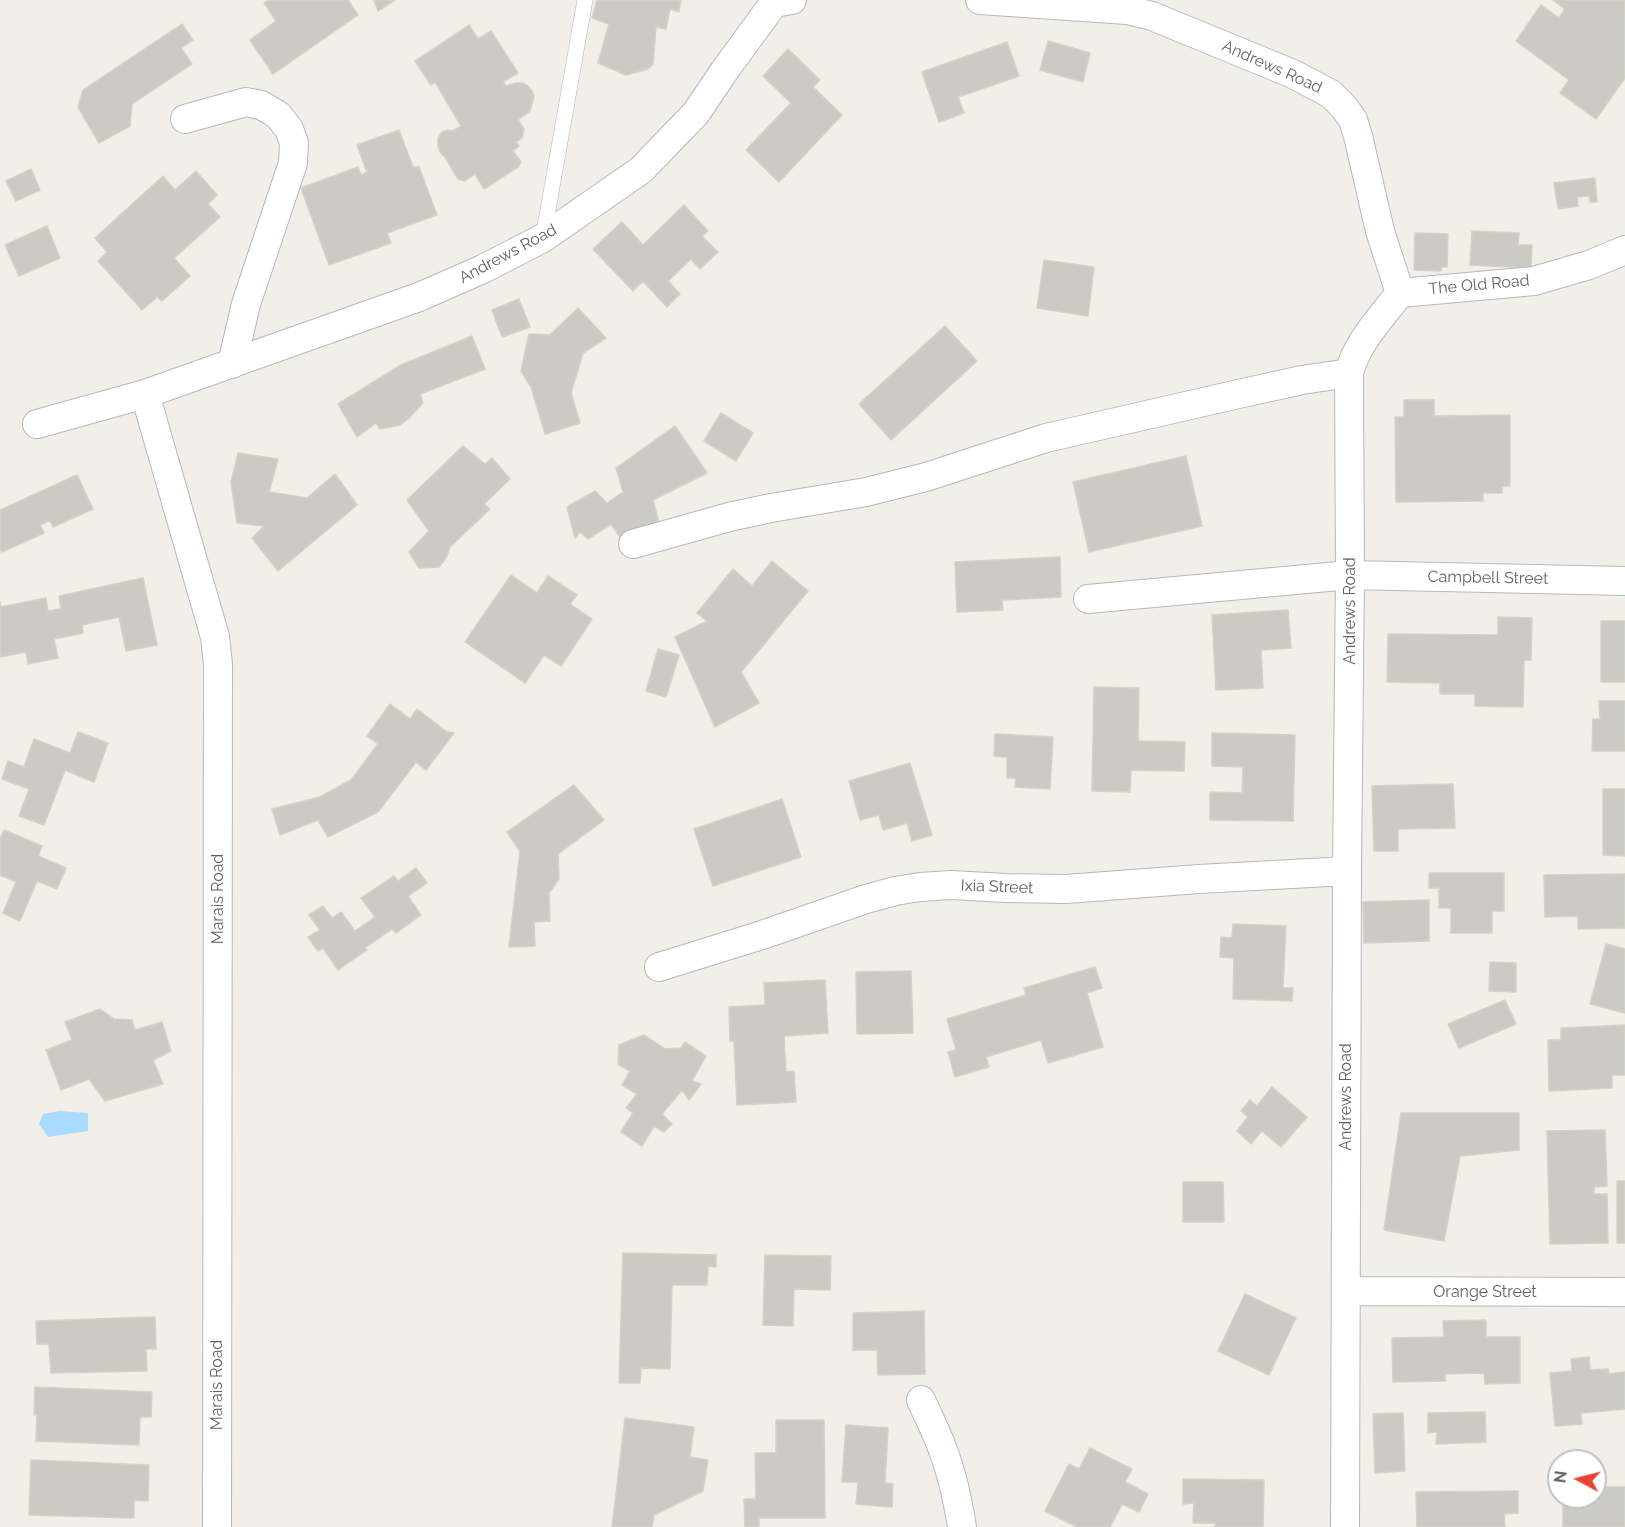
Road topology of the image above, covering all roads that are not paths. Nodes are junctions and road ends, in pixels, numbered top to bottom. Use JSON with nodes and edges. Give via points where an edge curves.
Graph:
{"nodes":[{"id":1,"x":585,"y":0,"type":"edge"},
{"id":2,"x":980,"y":0,"type":"edge"},
{"id":3,"x":781,"y":1,"type":"edge"},
{"id":4,"x":185,"y":119,"type":"dead end"},
{"id":5,"x":543,"y":238,"type":"junction"},
{"id":6,"x":1625,"y":250,"type":"edge"},
{"id":7,"x":1400,"y":293,"type":"junction"},
{"id":8,"x":232,"y":364,"type":"junction"},
{"id":9,"x":1349,"y":373,"type":"junction"},
{"id":10,"x":145,"y":394,"type":"junction"},
{"id":11,"x":36,"y":424,"type":"dead end"},
{"id":12,"x":633,"y":544,"type":"dead end"},
{"id":13,"x":1350,"y":575,"type":"junction"},
{"id":14,"x":1625,"y":581,"type":"edge"},
{"id":15,"x":1088,"y":599,"type":"dead end"},
{"id":16,"x":1347,"y":871,"type":"junction"},
{"id":17,"x":660,"y":967,"type":"dead end"},
{"id":18,"x":1346,"y":1291,"type":"junction"},
{"id":19,"x":1625,"y":1292,"type":"edge"},
{"id":20,"x":921,"y":1400,"type":"dead end"},
{"id":21,"x":217,"y":1527,"type":"edge"},
{"id":22,"x":962,"y":1527,"type":"edge"},
{"id":23,"x":1345,"y":1527,"type":"edge"}],
"edges":[{"from":1,"to":5,"type":"lane"},
{"from":2,"to":7,"type":"street","name":"Andrews Road","via":[[1127,10],[1152,16],[1293,74],[1331,94],[1356,128],[1380,231]]},
{"from":3,"to":5,"type":"street","name":"Andrews Road","via":[[725,69],[696,113],[641,170]]},
{"from":4,"to":8,"type":"street","via":[[246,102],[261,105],[278,115],[294,143],[292,163],[246,304]]},
{"from":5,"to":8,"type":"street","name":"Andrews Road","via":[[420,297]]},
{"from":6,"to":7,"type":"street","name":"The Old Road","via":[[1534,281]]},
{"from":7,"to":9,"type":"street","name":"Andrews Road","via":[[1353,357]]},
{"from":8,"to":10,"type":"street","name":"Andrews Road"},
{"from":9,"to":12,"type":"street","via":[[1262,388],[1080,429],[926,477],[771,508]]},
{"from":9,"to":13,"type":"street","name":"Andrews Road"},
{"from":10,"to":11,"type":"street"},
{"from":10,"to":21,"type":"street","name":"Marais Road","via":[[215,637],[218,664]]},
{"from":13,"to":14,"type":"street","name":"Campbell Street"},
{"from":13,"to":15,"type":"street","name":"Campbell Street"},
{"from":13,"to":16,"type":"street","name":"Andrews Road"},
{"from":16,"to":17,"type":"street","name":"Ixia Street","via":[[1065,889],[920,886],[866,899]]},
{"from":16,"to":18,"type":"street","name":"Andrews Road"},
{"from":18,"to":19,"type":"street","name":"Orange Street"},
{"from":18,"to":23,"type":"street","name":"Andrews Road"},
{"from":20,"to":22,"type":"street","via":[[944,1452]]}]}
